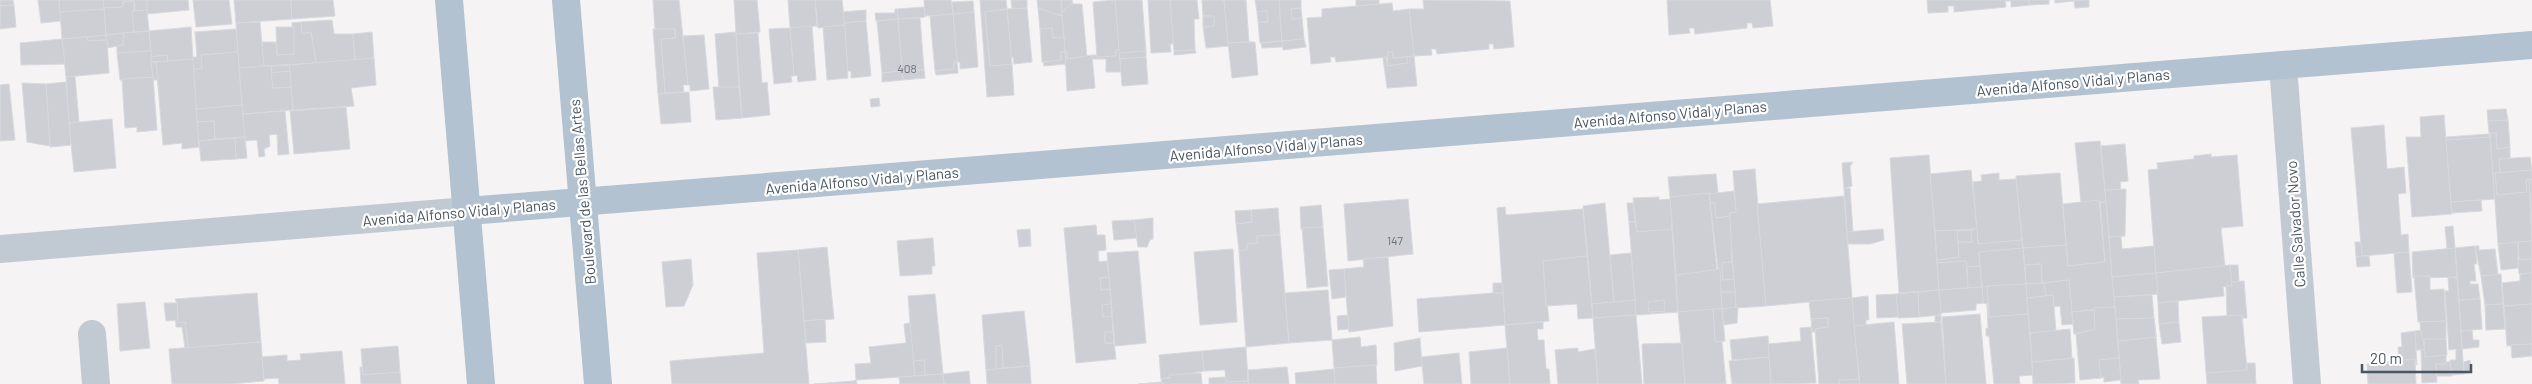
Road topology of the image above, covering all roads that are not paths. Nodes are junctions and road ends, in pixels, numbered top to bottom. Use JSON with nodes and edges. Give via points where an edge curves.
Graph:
{"nodes":[{"id":1,"x":449,"y":0,"type":"edge"},
{"id":2,"x":566,"y":0,"type":"edge"},
{"id":3,"x":2532,"y":45,"type":"edge"},
{"id":4,"x":2283,"y":65,"type":"junction"},
{"id":5,"x":583,"y":202,"type":"junction"},
{"id":6,"x":468,"y":211,"type":"junction"},
{"id":7,"x":0,"y":249,"type":"edge"},
{"id":8,"x":92,"y":334,"type":"dead end"},
{"id":9,"x":96,"y":384,"type":"edge"},
{"id":10,"x":481,"y":384,"type":"edge"},
{"id":11,"x":598,"y":384,"type":"edge"},
{"id":12,"x":2307,"y":384,"type":"edge"}],
"edges":[{"from":1,"to":6,"type":"main road"},
{"from":2,"to":5,"type":"main road","name":"Boulevard de las Bellas Artes"},
{"from":3,"to":4,"type":"main road","name":"Avenida Alfonso Vidal y Planas"},
{"from":4,"to":5,"type":"main road","name":"Avenida Alfonso Vidal y Planas"},
{"from":4,"to":12,"type":"street","name":"Calle Salvador Novo"},
{"from":5,"to":6,"type":"main road","name":"Avenida Alfonso Vidal y Planas"},
{"from":5,"to":11,"type":"main road","name":"Boulevard de las Bellas Artes"},
{"from":6,"to":7,"type":"street","name":"Avenida Alfonso Vidal y Planas"},
{"from":6,"to":10,"type":"main road"},
{"from":8,"to":9,"type":"street"}]}
